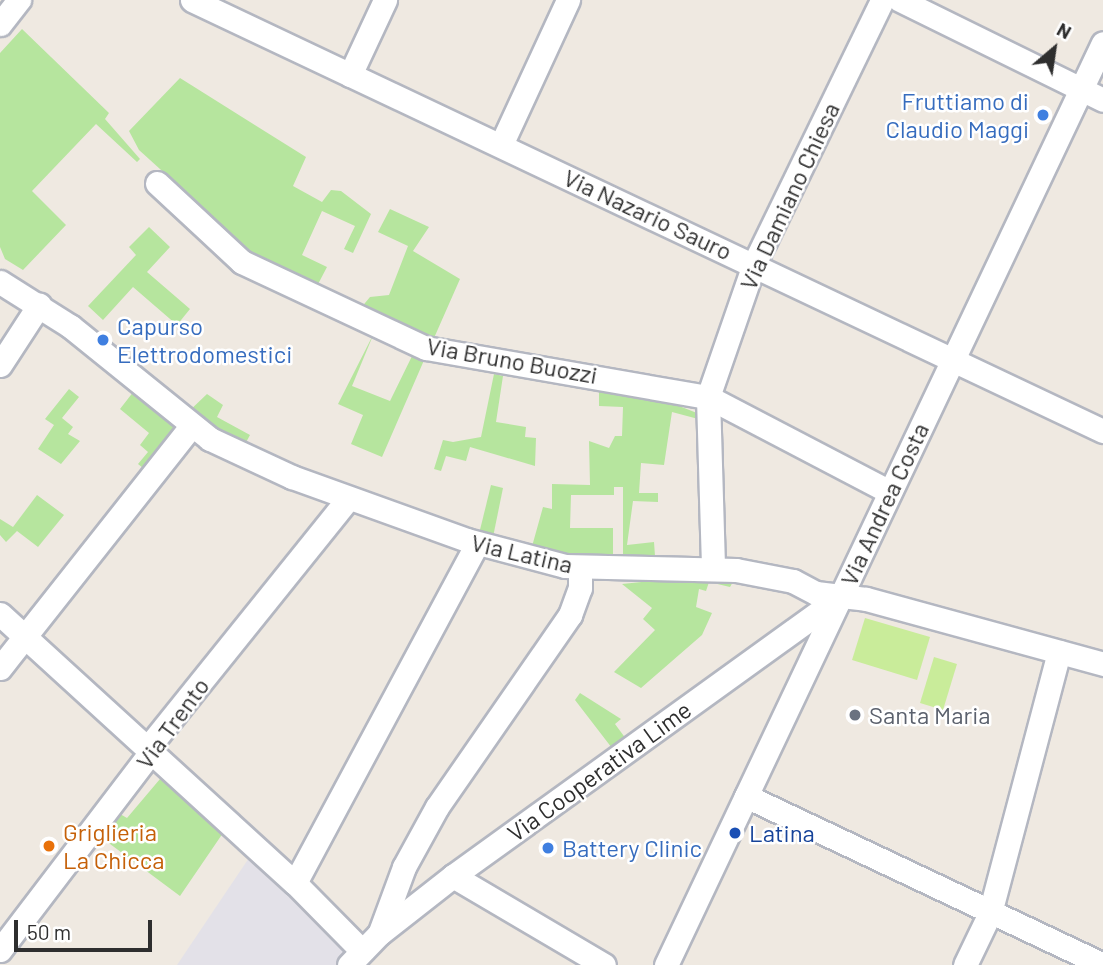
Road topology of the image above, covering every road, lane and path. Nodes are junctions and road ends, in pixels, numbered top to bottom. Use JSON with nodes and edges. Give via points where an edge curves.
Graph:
{"nodes":[{"id":1,"x":19,"y":0,"type":"edge"},
{"id":2,"x":192,"y":0,"type":"edge"},
{"id":3,"x":385,"y":0,"type":"edge"},
{"id":4,"x":568,"y":0,"type":"edge"},
{"id":5,"x":882,"y":0,"type":"edge"},
{"id":6,"x":900,"y":0,"type":"edge"},
{"id":7,"x":0,"y":24,"type":"edge"},
{"id":8,"x":1103,"y":43,"type":"edge"},
{"id":9,"x":349,"y":75,"type":"junction"},
{"id":10,"x":1082,"y":90,"type":"junction"},
{"id":11,"x":1103,"y":100,"type":"edge"},
{"id":12,"x":501,"y":145,"type":"junction"},
{"id":13,"x":157,"y":183,"type":"dead end"},
{"id":14,"x":754,"y":264,"type":"junction"},
{"id":15,"x":0,"y":282,"type":"edge"},
{"id":16,"x":39,"y":305,"type":"junction"},
{"id":17,"x":952,"y":359,"type":"junction"},
{"id":18,"x":0,"y":365,"type":"edge"},
{"id":19,"x":708,"y":397,"type":"junction"},
{"id":20,"x":190,"y":427,"type":"junction"},
{"id":21,"x":1103,"y":431,"type":"edge"},
{"id":22,"x":890,"y":492,"type":"junction"},
{"id":23,"x":348,"y":499,"type":"junction"},
{"id":24,"x":477,"y":544,"type":"junction"},
{"id":25,"x":713,"y":566,"type":"junction"},
{"id":26,"x":580,"y":567,"type":"junction"},
{"id":27,"x":841,"y":596,"type":"junction"},
{"id":28,"x":0,"y":614,"type":"edge"},
{"id":29,"x":25,"y":637,"type":"junction"},
{"id":30,"x":1059,"y":652,"type":"junction"},
{"id":31,"x":1103,"y":664,"type":"edge"},
{"id":32,"x":0,"y":668,"type":"edge"},
{"id":33,"x":151,"y":752,"type":"junction"},
{"id":34,"x":746,"y":796,"type":"junction"},
{"id":35,"x":453,"y":877,"type":"junction"},
{"id":36,"x":295,"y":883,"type":"junction"},
{"id":37,"x":990,"y":913,"type":"junction"},
{"id":38,"x":379,"y":934,"type":"junction"},
{"id":39,"x":0,"y":950,"type":"edge"},
{"id":40,"x":356,"y":958,"type":"edge"},
{"id":41,"x":604,"y":965,"type":"edge"},
{"id":42,"x":666,"y":965,"type":"edge"},
{"id":43,"x":965,"y":965,"type":"edge"},
{"id":44,"x":1103,"y":965,"type":"edge"}],
"edges":[{"from":1,"to":7,"type":"street"},
{"from":2,"to":9,"type":"street","name":"Via Nazario Sauro"},
{"from":3,"to":9,"type":"street"},
{"from":4,"to":12,"type":"street"},
{"from":5,"to":14,"type":"street","name":"Via Damiano Chiesa"},
{"from":6,"to":10,"type":"street"},
{"from":8,"to":10,"type":"street","name":"Via Andrea Costa"},
{"from":9,"to":12,"type":"street","name":"Via Nazario Sauro"},
{"from":10,"to":11,"type":"street"},
{"from":10,"to":17,"type":"street","name":"Via Andrea Costa"},
{"from":12,"to":14,"type":"street","name":"Via Nazario Sauro"},
{"from":13,"to":19,"type":"street","name":"Via Bruno Buozzi","via":[[242,262],[426,348]]},
{"from":14,"to":17,"type":"street","name":"Via Nazario Sauro"},
{"from":14,"to":19,"type":"street","name":"Via Damiano Chiesa"},
{"from":15,"to":16,"type":"street","name":"Via Latina"},
{"from":16,"to":18,"type":"street"},
{"from":16,"to":20,"type":"street","name":"Via Latina"},
{"from":17,"to":21,"type":"street","name":"Via Nazario Sauro"},
{"from":17,"to":22,"type":"street","name":"Via Andrea Costa"},
{"from":19,"to":22,"type":"street","name":"Via Bruno Buozzi"},
{"from":19,"to":25,"type":"street","name":"Via Damiano Chiesa"},
{"from":20,"to":23,"type":"street","name":"Via Latina","via":[[235,453]]},
{"from":20,"to":29,"type":"street"},
{"from":22,"to":27,"type":"street","name":"Via Andrea Costa"},
{"from":23,"to":24,"type":"street","name":"Via Latina"},
{"from":23,"to":33,"type":"street","name":"Via Trento","via":[[153,740]]},
{"from":24,"to":26,"type":"street","name":"Via Latina"},
{"from":24,"to":36,"type":"street"},
{"from":25,"to":26,"type":"street","name":"Via Latina"},
{"from":25,"to":27,"type":"street","name":"Via Latina","via":[[793,581],[816,593]]},
{"from":26,"to":38,"type":"street","via":[[570,615],[437,807],[404,867]]},
{"from":27,"to":30,"type":"street","name":"Via Latina"},
{"from":27,"to":34,"type":"street","name":"Via Andrea Costa"},
{"from":27,"to":35,"type":"street","name":"Via Cooperativa Lime"},
{"from":28,"to":29,"type":"street"},
{"from":29,"to":32,"type":"street"},
{"from":29,"to":33,"type":"street"},
{"from":30,"to":31,"type":"street","name":"Via Latina"},
{"from":30,"to":37,"type":"street"},
{"from":33,"to":36,"type":"street"},
{"from":33,"to":39,"type":"street","name":"Via Trento"},
{"from":34,"to":37,"type":"street"},
{"from":34,"to":42,"type":"street","name":"Via Andrea Costa"},
{"from":35,"to":38,"type":"street","name":"Via Cooperativa Lime"},
{"from":35,"to":41,"type":"street"},
{"from":36,"to":40,"type":"street"},
{"from":37,"to":43,"type":"street"},
{"from":37,"to":44,"type":"street"},
{"from":38,"to":40,"type":"street","name":"Via Cooperativa Lime"}]}
